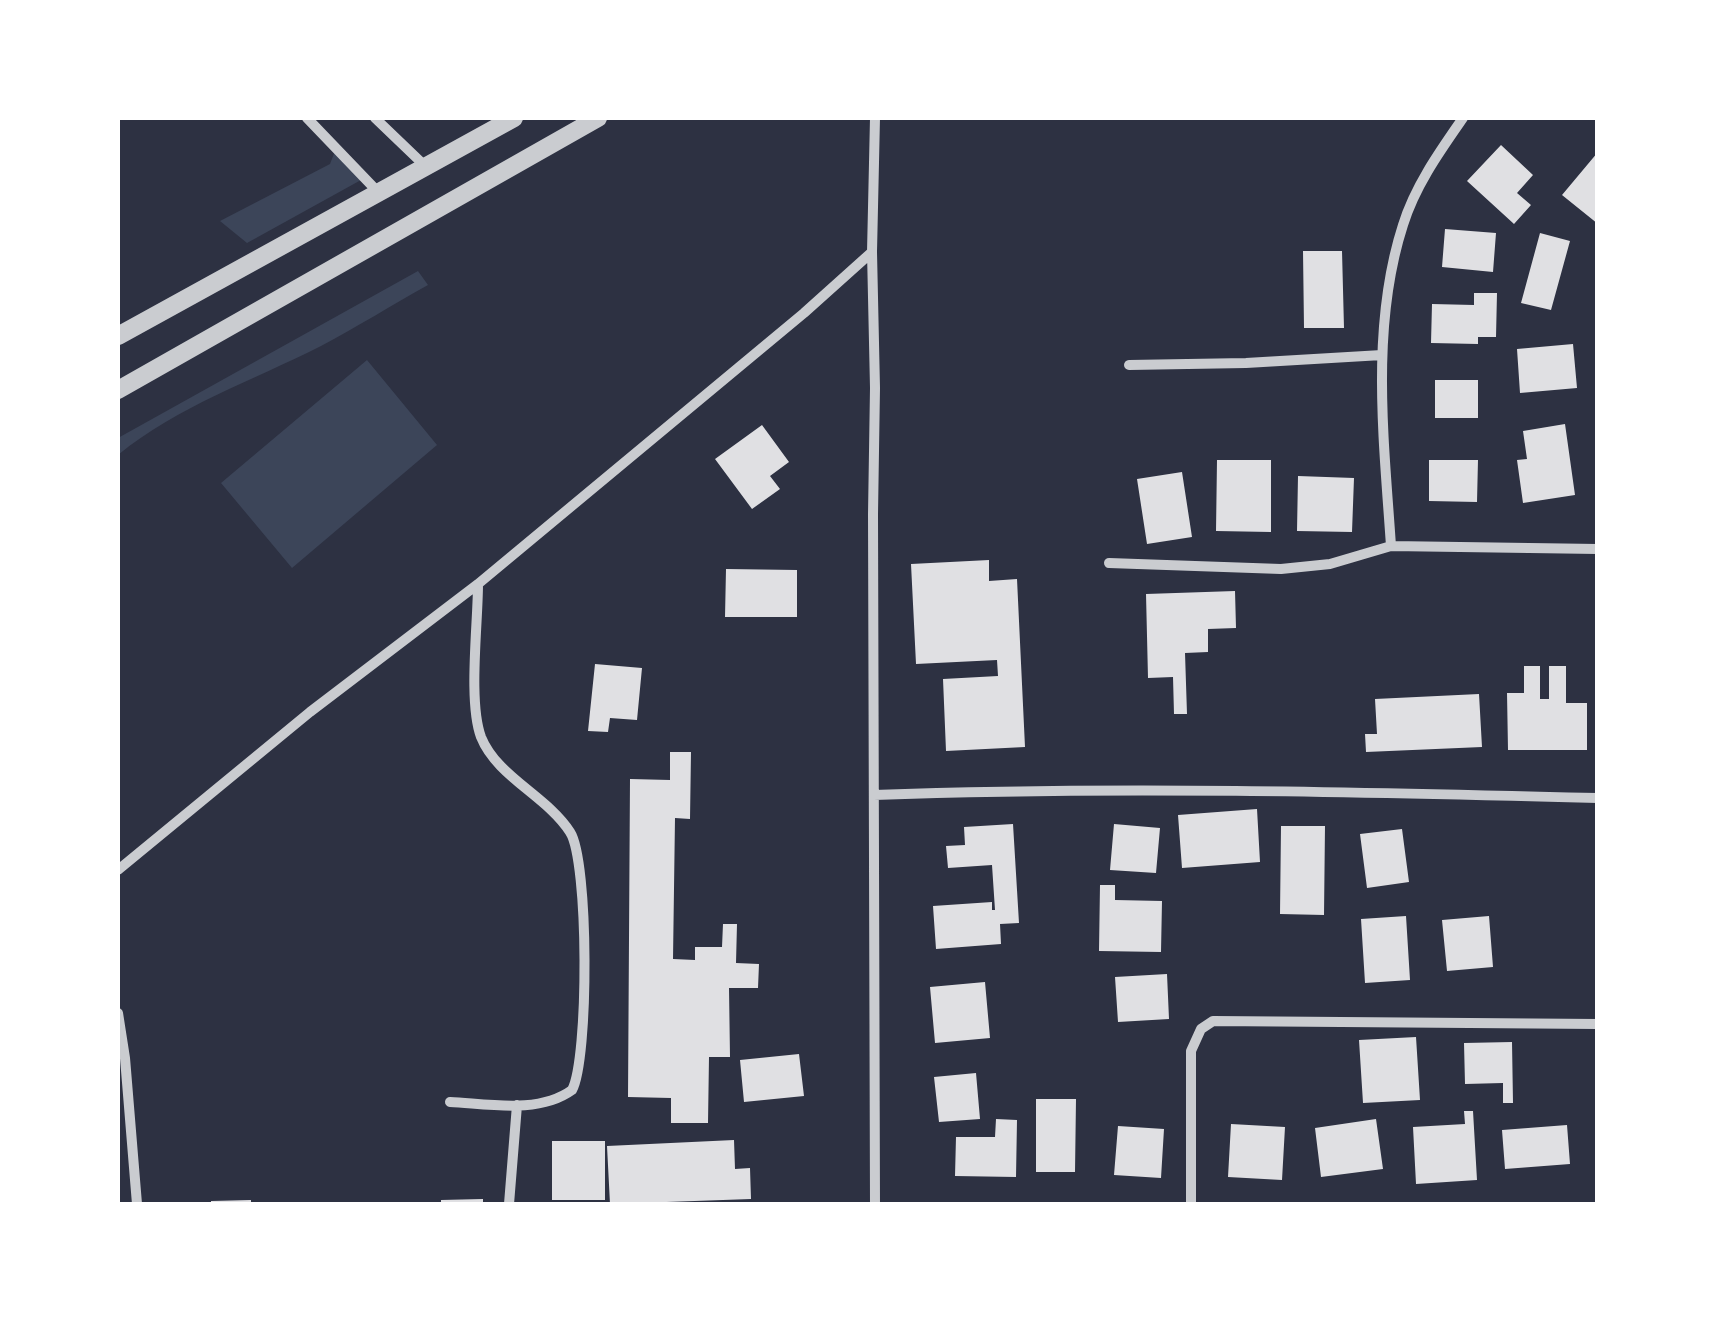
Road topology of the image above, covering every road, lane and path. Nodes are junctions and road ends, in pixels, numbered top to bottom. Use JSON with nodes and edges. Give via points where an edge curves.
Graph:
{"nodes":[{"id":1,"x":307,"y":118,"type":"edge"},
{"id":2,"x":375,"y":118,"type":"edge"},
{"id":3,"x":514,"y":118,"type":"edge"},
{"id":4,"x":598,"y":118,"type":"edge"},
{"id":5,"x":875,"y":118,"type":"edge"},
{"id":6,"x":1463,"y":118,"type":"edge"},
{"id":7,"x":424,"y":164,"type":"junction"},
{"id":8,"x":378,"y":192,"type":"junction"},
{"id":9,"x":872,"y":252,"type":"junction"},
{"id":10,"x":118,"y":336,"type":"edge"},
{"id":11,"x":1382,"y":355,"type":"junction"},
{"id":12,"x":1129,"y":365,"type":"dead end"},
{"id":13,"x":118,"y":390,"type":"edge"},
{"id":14,"x":1391,"y":546,"type":"junction"},
{"id":15,"x":1598,"y":548,"type":"edge"},
{"id":16,"x":1110,"y":563,"type":"dead end"},
{"id":17,"x":478,"y":584,"type":"junction"},
{"id":18,"x":874,"y":795,"type":"junction"},
{"id":19,"x":1598,"y":798,"type":"edge"},
{"id":20,"x":118,"y":870,"type":"edge"},
{"id":21,"x":118,"y":1012,"type":"edge"},
{"id":22,"x":1598,"y":1024,"type":"edge"},
{"id":23,"x":450,"y":1102,"type":"dead end"},
{"id":24,"x":517,"y":1105,"type":"junction"},
{"id":25,"x":137,"y":1204,"type":"edge"},
{"id":26,"x":509,"y":1204,"type":"edge"},
{"id":27,"x":875,"y":1204,"type":"edge"},
{"id":28,"x":1191,"y":1204,"type":"edge"}],
"edges":[{"from":1,"to":8,"type":"street"},
{"from":2,"to":7,"type":"street"},
{"from":3,"to":7,"type":"street"},
{"from":4,"to":13,"type":"street"},
{"from":5,"to":9,"type":"street"},
{"from":6,"to":11,"type":"street","via":[[1403,223]]},
{"from":7,"to":8,"type":"street"},
{"from":8,"to":10,"type":"street"},
{"from":9,"to":17,"type":"street"},
{"from":9,"to":18,"type":"street"},
{"from":11,"to":12,"type":"street"},
{"from":11,"to":14,"type":"street"},
{"from":14,"to":15,"type":"street"},
{"from":14,"to":16,"type":"street","via":[[1330,564],[1280,569]]},
{"from":17,"to":20,"type":"street"},
{"from":17,"to":24,"type":"street","via":[[474,695],[483,741],[568,828],[580,864],[578,1080],[552,1101]]},
{"from":18,"to":19,"type":"street"},
{"from":18,"to":27,"type":"street"},
{"from":21,"to":25,"type":"street"},
{"from":22,"to":28,"type":"street","via":[[1213,1021],[1201,1028],[1191,1051]]},
{"from":23,"to":24,"type":"street"},
{"from":24,"to":26,"type":"street"}]}
